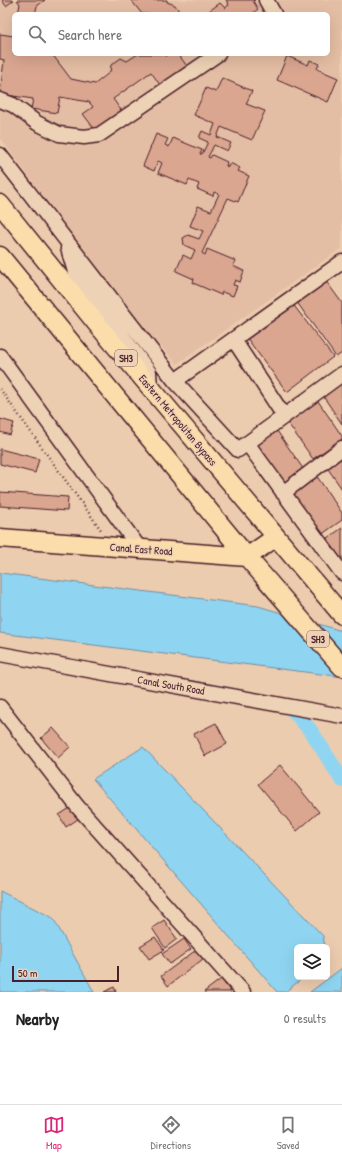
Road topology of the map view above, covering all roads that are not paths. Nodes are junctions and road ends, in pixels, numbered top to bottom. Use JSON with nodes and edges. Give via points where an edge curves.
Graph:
{"nodes":[{"id":1,"x":266,"y":0,"type":"edge"},
{"id":2,"x":273,"y":12,"type":"edge"},
{"id":3,"x":215,"y":56,"type":"edge"},
{"id":4,"x":0,"y":100,"type":"edge"},
{"id":5,"x":0,"y":155,"type":"edge"},
{"id":6,"x":0,"y":204,"type":"edge"},
{"id":7,"x":66,"y":240,"type":"junction"},
{"id":8,"x":0,"y":256,"type":"edge"},
{"id":9,"x":342,"y":262,"type":"edge"},
{"id":10,"x":234,"y":340,"type":"junction"},
{"id":11,"x":0,"y":356,"type":"edge"},
{"id":12,"x":342,"y":374,"type":"edge"},
{"id":13,"x":174,"y":381,"type":"junction"},
{"id":14,"x":150,"y":387,"type":"junction"},
{"id":15,"x":284,"y":416,"type":"junction"},
{"id":16,"x":246,"y":445,"type":"junction"},
{"id":17,"x":342,"y":448,"type":"edge"},
{"id":18,"x":283,"y":493,"type":"junction"},
{"id":19,"x":276,"y":537,"type":"junction"},
{"id":20,"x":0,"y":538,"type":"edge"},
{"id":21,"x":140,"y":549,"type":"junction"},
{"id":22,"x":247,"y":557,"type":"junction"},
{"id":23,"x":342,"y":573,"type":"edge"},
{"id":24,"x":335,"y":601,"type":"edge"},
{"id":25,"x":342,"y":615,"type":"edge"},
{"id":26,"x":0,"y":654,"type":"edge"},
{"id":27,"x":342,"y":667,"type":"edge"},
{"id":28,"x":0,"y":707,"type":"edge"},
{"id":29,"x":341,"y":715,"type":"edge"},
{"id":30,"x":244,"y":992,"type":"edge"}],
"edges":[{"from":1,"to":2,"type":"street"},
{"from":3,"to":4,"type":"street","via":[[99,135],[84,137],[59,134],[37,123],[13,105]]},
{"from":5,"to":7,"type":"street"},
{"from":6,"to":14,"type":"main road","name":"Eastern Metropolitan Bypass","number":"SH3"},
{"from":7,"to":13,"type":"street"},
{"from":7,"to":14,"type":"street","via":[[75,272],[149,372]]},
{"from":8,"to":22,"type":"main road","number":"SH3"},
{"from":9,"to":10,"type":"street"},
{"from":10,"to":13,"type":"street"},
{"from":10,"to":15,"type":"street"},
{"from":11,"to":21,"type":"street"},
{"from":12,"to":15,"type":"street"},
{"from":13,"to":16,"type":"street"},
{"from":14,"to":19,"type":"main road","name":"Eastern Metropolitan Bypass","number":"SH3"},
{"from":15,"to":16,"type":"street"},
{"from":16,"to":18,"type":"street"},
{"from":17,"to":18,"type":"street"},
{"from":18,"to":23,"type":"street"},
{"from":19,"to":22,"type":"main road"},
{"from":19,"to":24,"type":"main road","name":"Eastern Metropolitan Bypass","number":"SH3"},
{"from":20,"to":21,"type":"main road","name":"Canal East Road"},
{"from":21,"to":22,"type":"main road","name":"Canal East Road"},
{"from":22,"to":27,"type":"main road","number":"SH3"},
{"from":24,"to":25,"type":"main road","name":"Eastern Metropolitan Bypass","number":"SH3"},
{"from":26,"to":29,"type":"street","name":"Canal South Road"},
{"from":28,"to":30,"type":"street","via":[[76,806]]}]}
